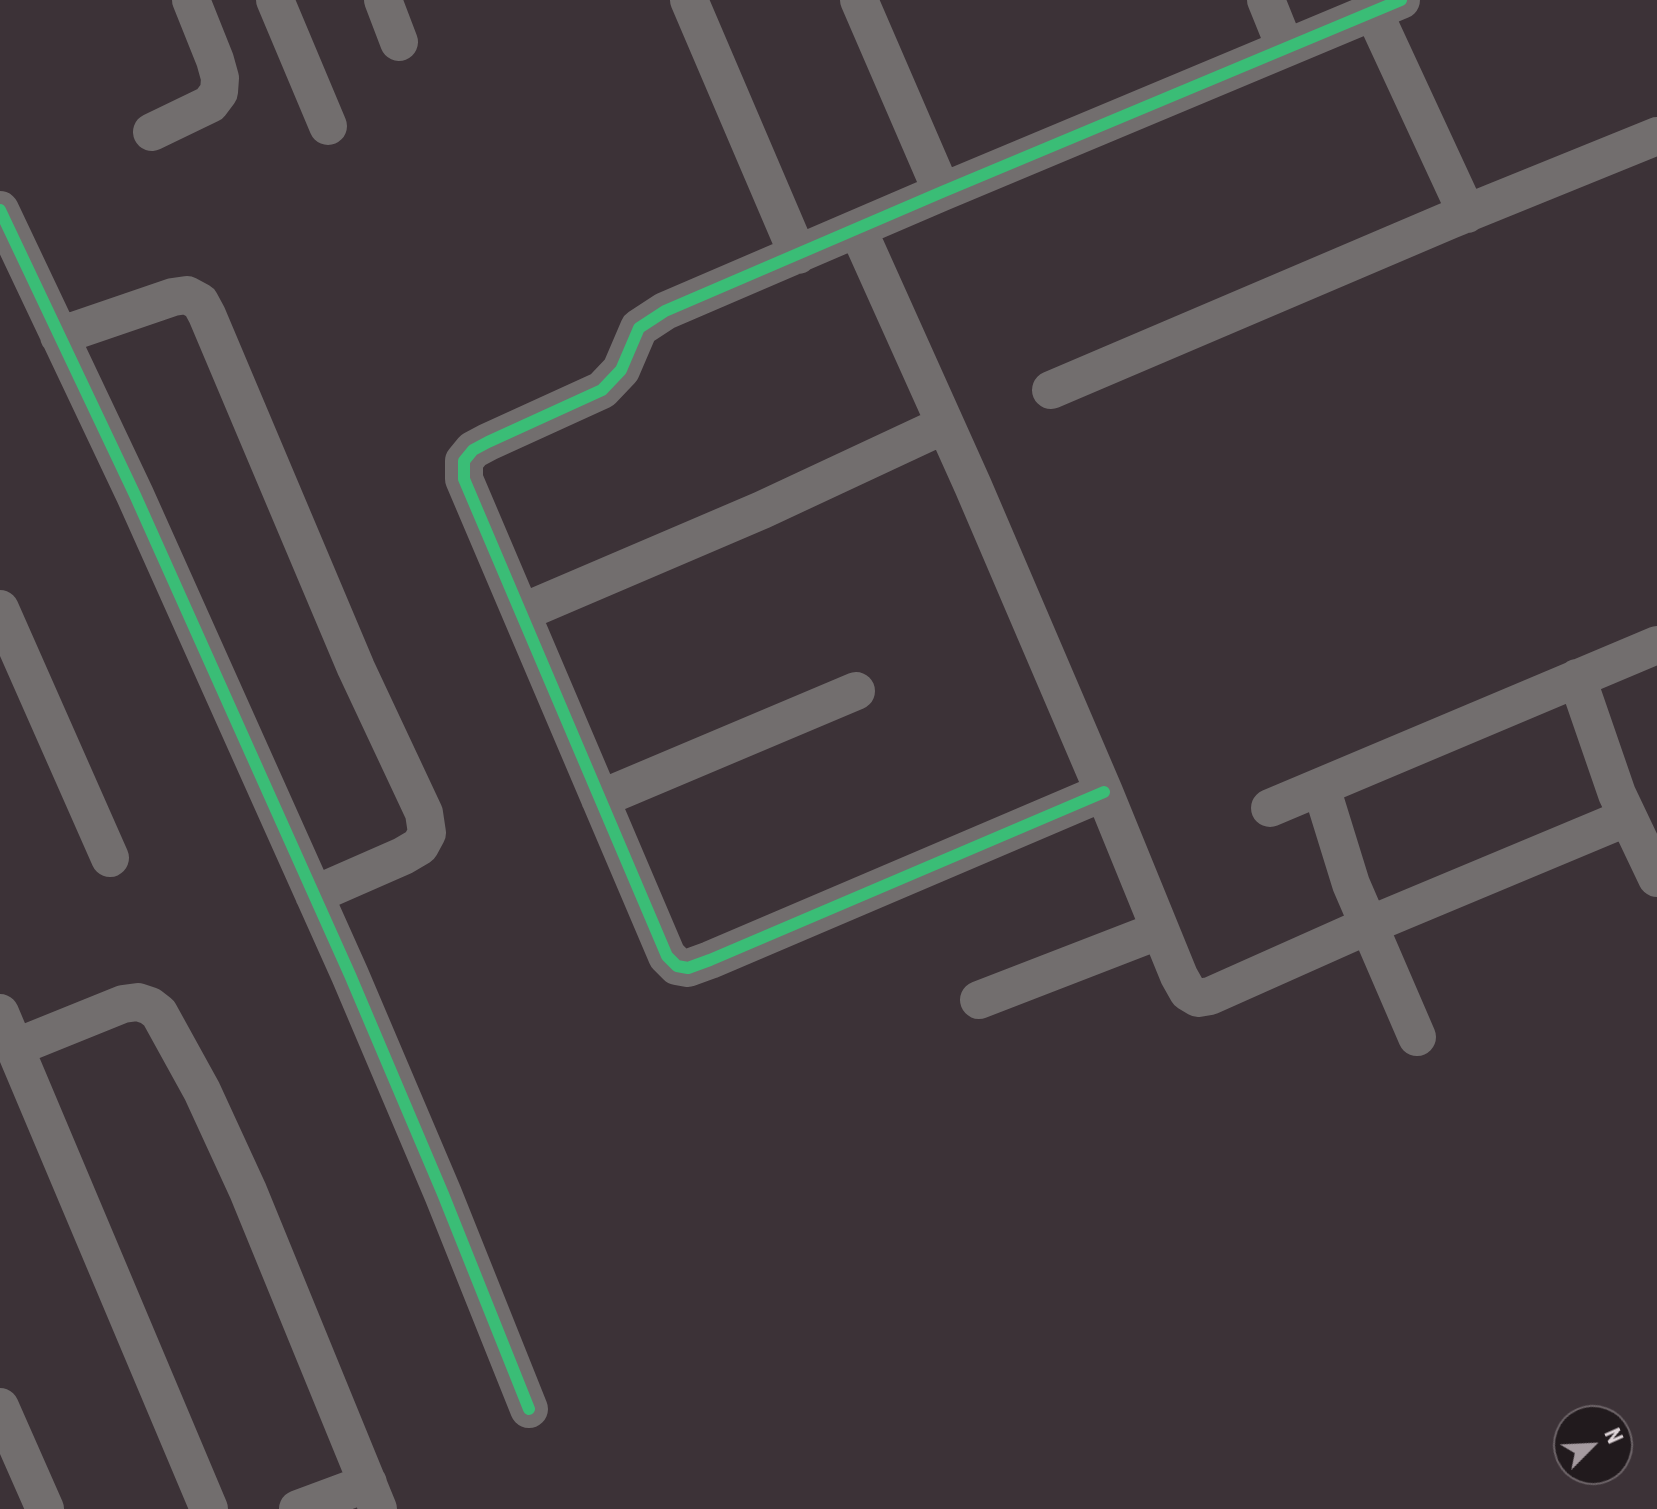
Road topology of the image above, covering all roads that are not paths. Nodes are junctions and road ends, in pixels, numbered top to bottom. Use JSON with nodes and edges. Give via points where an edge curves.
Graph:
{"nodes":[{"id":1,"x":191,"y":0,"type":"edge"},
{"id":2,"x":275,"y":0,"type":"edge"},
{"id":3,"x":383,"y":0,"type":"edge"},
{"id":4,"x":689,"y":0,"type":"edge"},
{"id":5,"x":859,"y":0,"type":"edge"},
{"id":6,"x":1266,"y":0,"type":"edge"},
{"id":7,"x":1387,"y":6,"type":"edge"},
{"id":8,"x":399,"y":42,"type":"dead end"},
{"id":9,"x":1285,"y":47,"type":"junction"},
{"id":10,"x":328,"y":126,"type":"dead end"},
{"id":11,"x":152,"y":132,"type":"dead end"},
{"id":12,"x":1657,"y":136,"type":"edge"},
{"id":13,"x":942,"y":192,"type":"junction"},
{"id":14,"x":0,"y":210,"type":"edge"},
{"id":15,"x":1467,"y":214,"type":"junction"},
{"id":16,"x":858,"y":230,"type":"junction"},
{"id":17,"x":798,"y":255,"type":"junction"},
{"id":18,"x":59,"y":336,"type":"junction"},
{"id":19,"x":1051,"y":390,"type":"dead end"},
{"id":20,"x":944,"y":425,"type":"junction"},
{"id":21,"x":0,"y":609,"type":"edge"},
{"id":22,"x":521,"y":613,"type":"junction"},
{"id":23,"x":1657,"y":645,"type":"edge"},
{"id":24,"x":1577,"y":678,"type":"junction"},
{"id":25,"x":856,"y":691,"type":"dead end"},
{"id":26,"x":1321,"y":787,"type":"junction"},
{"id":27,"x":1104,"y":792,"type":"junction"},
{"id":28,"x":600,"y":799,"type":"junction"},
{"id":29,"x":1270,"y":808,"type":"dead end"},
{"id":30,"x":1628,"y":817,"type":"junction"},
{"id":31,"x":110,"y":858,"type":"dead end"},
{"id":32,"x":1657,"y":878,"type":"edge"},
{"id":33,"x":314,"y":895,"type":"junction"},
{"id":34,"x":1367,"y":926,"type":"junction"},
{"id":35,"x":1160,"y":930,"type":"junction"},
{"id":36,"x":979,"y":1000,"type":"dead end"},
{"id":37,"x":0,"y":1013,"type":"edge"},
{"id":38,"x":1417,"y":1037,"type":"dead end"},
{"id":39,"x":14,"y":1048,"type":"junction"},
{"id":40,"x":0,"y":1407,"type":"edge"},
{"id":41,"x":529,"y":1409,"type":"dead end"},
{"id":42,"x":373,"y":1496,"type":"edge"},
{"id":43,"x":45,"y":1509,"type":"edge"},
{"id":44,"x":209,"y":1509,"type":"edge"},
{"id":45,"x":298,"y":1509,"type":"edge"}],
"edges":[{"from":1,"to":11,"type":"street","via":[[220,78],[219,92],[210,104]]},
{"from":2,"to":10,"type":"street"},
{"from":3,"to":8,"type":"street"},
{"from":4,"to":17,"type":"street"},
{"from":5,"to":13,"type":"street"},
{"from":6,"to":9,"type":"street"},
{"from":7,"to":9,"type":"street"},
{"from":7,"to":15,"type":"street"},
{"from":9,"to":13,"type":"street"},
{"from":12,"to":15,"type":"street"},
{"from":13,"to":16,"type":"street"},
{"from":14,"to":18,"type":"street"},
{"from":15,"to":19,"type":"street"},
{"from":16,"to":17,"type":"street"},
{"from":16,"to":20,"type":"street"},
{"from":17,"to":22,"type":"street","via":[[652,318],[639,328],[621,370],[602,390],[488,442],[464,461],[464,479]]},
{"from":18,"to":33,"type":"street"},
{"from":18,"to":33,"type":"street","via":[[187,295],[200,302],[207,315],[356,668],[424,813],[427,833],[420,846]]},
{"from":20,"to":22,"type":"street"},
{"from":20,"to":27,"type":"street"},
{"from":21,"to":31,"type":"street"},
{"from":22,"to":28,"type":"street"},
{"from":23,"to":24,"type":"street"},
{"from":24,"to":26,"type":"street"},
{"from":24,"to":30,"type":"street"},
{"from":25,"to":28,"type":"street"},
{"from":26,"to":29,"type":"street"},
{"from":26,"to":34,"type":"street"},
{"from":27,"to":28,"type":"street","via":[[688,968],[667,956]]},
{"from":27,"to":35,"type":"street"},
{"from":30,"to":32,"type":"street"},
{"from":30,"to":34,"type":"street"},
{"from":33,"to":41,"type":"street"},
{"from":34,"to":35,"type":"street","via":[[1198,998],[1179,976]]},
{"from":34,"to":38,"type":"street"},
{"from":35,"to":36,"type":"street"},
{"from":37,"to":39,"type":"street"},
{"from":39,"to":42,"type":"street","via":[[123,1004],[138,1002],[159,1013],[248,1191]]},
{"from":39,"to":44,"type":"street"},
{"from":40,"to":43,"type":"street"},
{"from":42,"to":45,"type":"street"}]}
